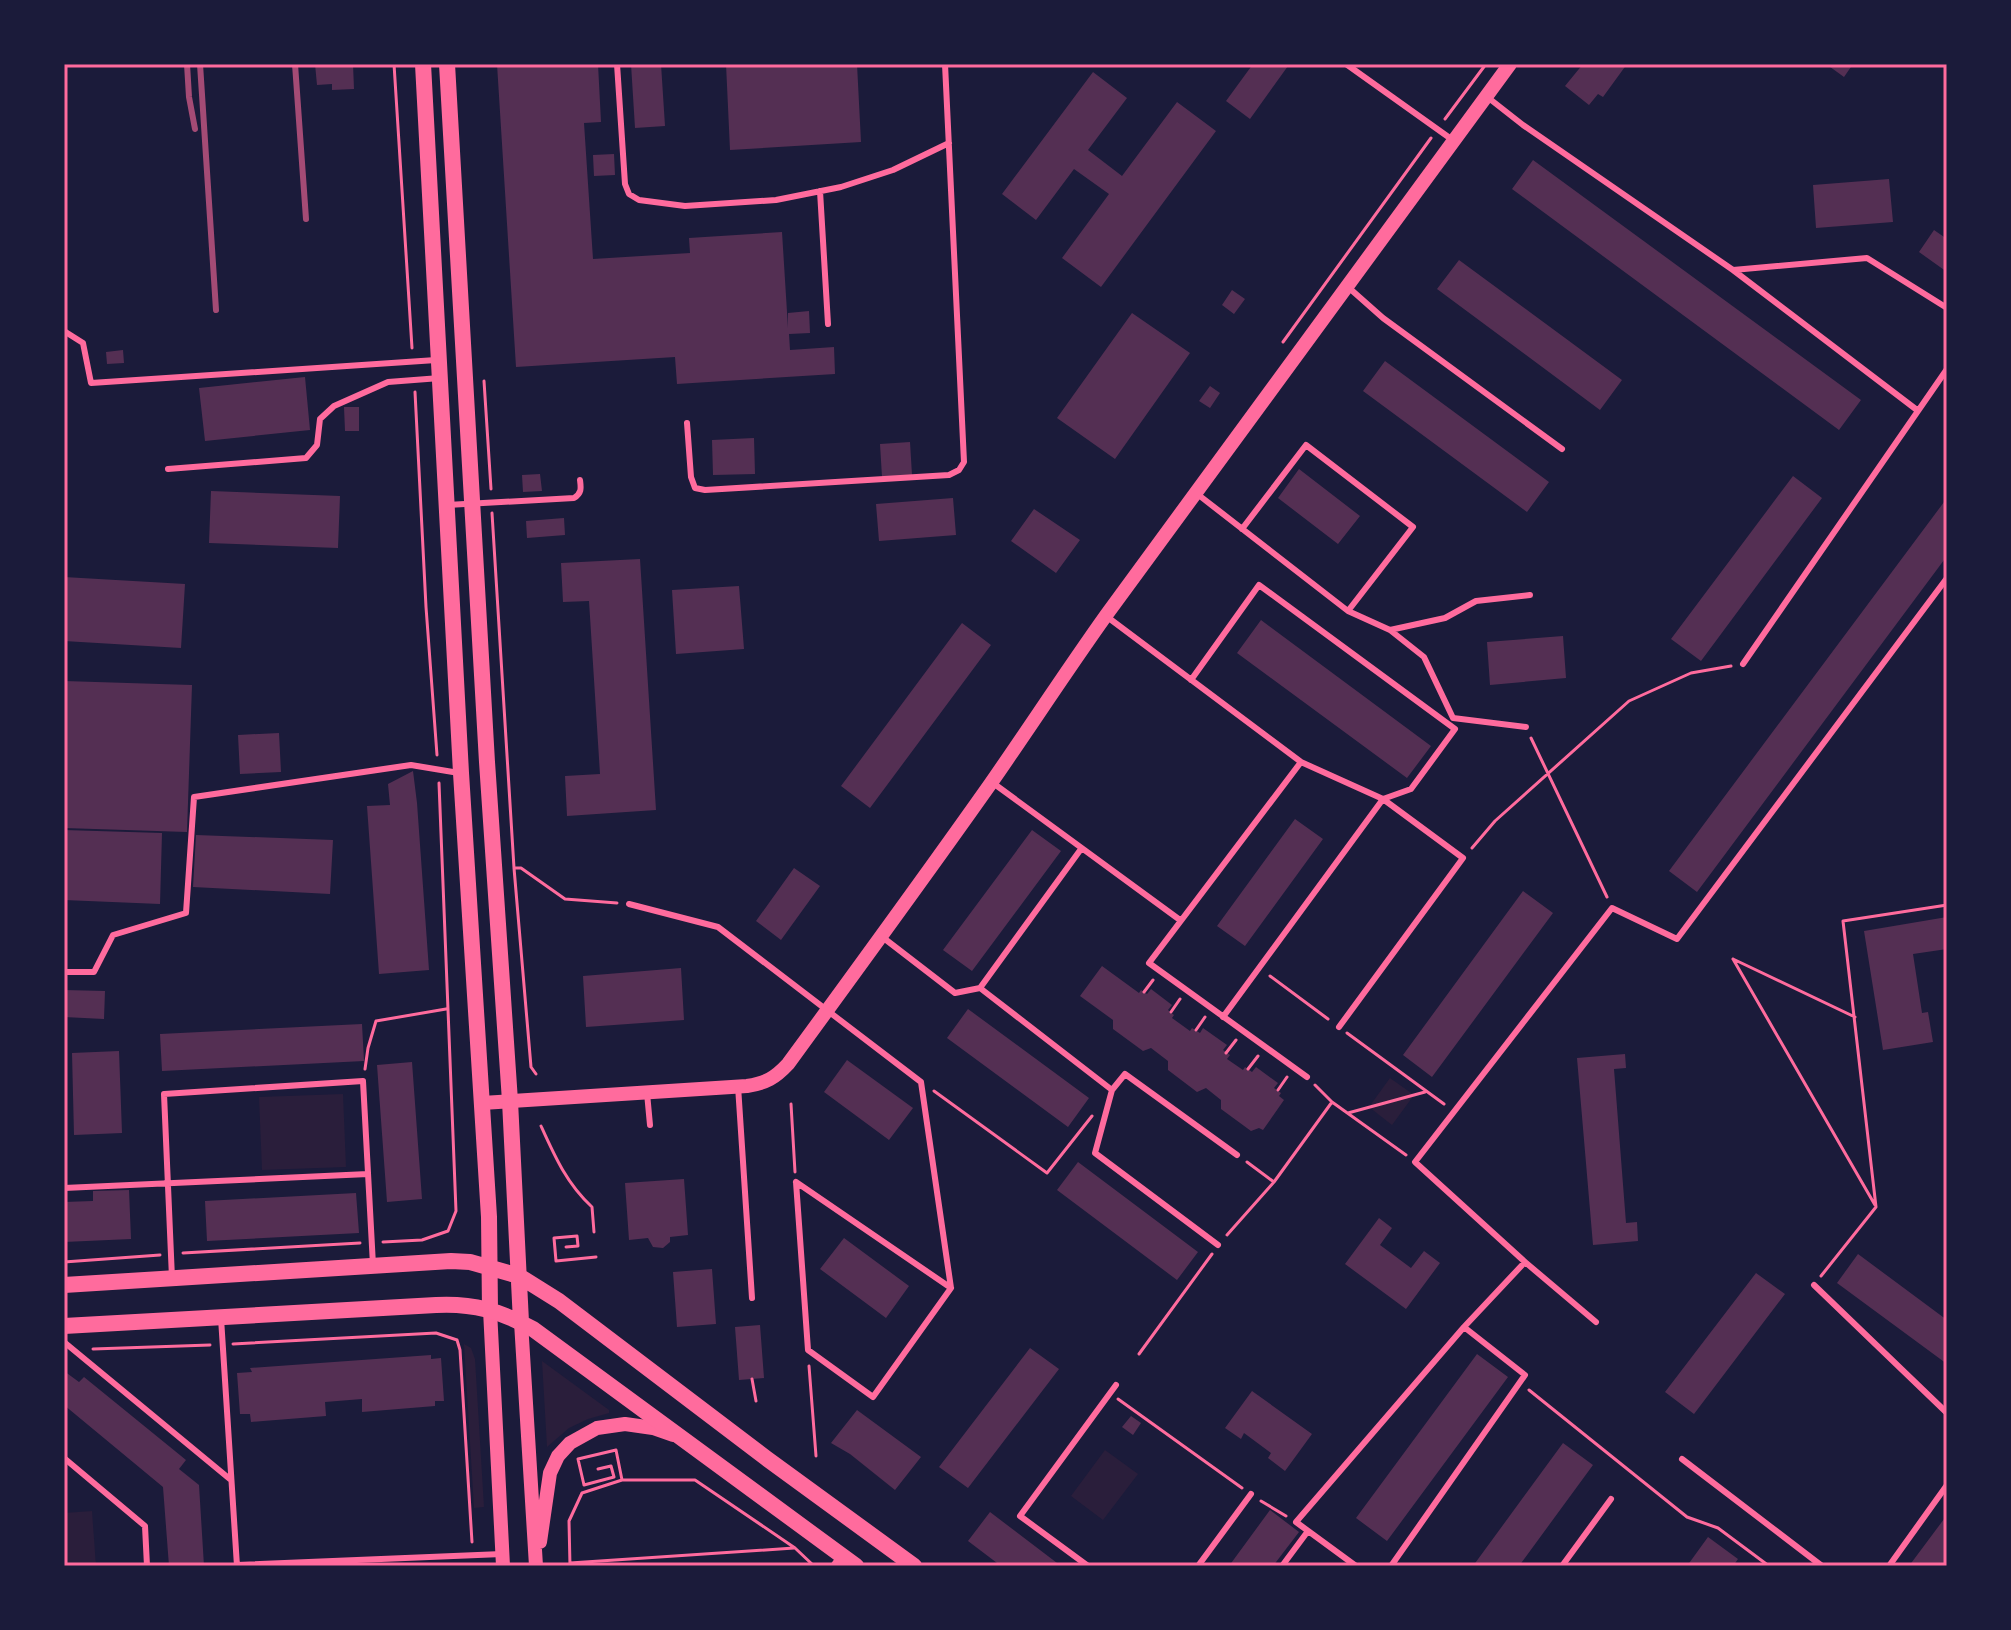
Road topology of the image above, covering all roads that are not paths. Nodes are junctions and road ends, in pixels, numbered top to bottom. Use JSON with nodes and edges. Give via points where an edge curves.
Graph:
{"nodes":[{"id":1,"x":423,"y":64,"type":"edge"},
{"id":2,"x":447,"y":64,"type":"edge"},
{"id":3,"x":617,"y":64,"type":"edge"},
{"id":4,"x":945,"y":64,"type":"edge"},
{"id":5,"x":1346,"y":64,"type":"edge"},
{"id":6,"x":1510,"y":64,"type":"edge"},
{"id":7,"x":1486,"y":96,"type":"junction"},
{"id":8,"x":1454,"y":141,"type":"junction"},
{"id":9,"x":949,"y":143,"type":"junction"},
{"id":10,"x":820,"y":191,"type":"junction"},
{"id":11,"x":1733,"y":270,"type":"junction"},
{"id":12,"x":1348,"y":287,"type":"junction"},
{"id":13,"x":1947,"y":308,"type":"edge"},
{"id":14,"x":828,"y":324,"type":"dead end"},
{"id":15,"x":64,"y":331,"type":"edge"},
{"id":16,"x":439,"y":359,"type":"junction"},
{"id":17,"x":1947,"y":369,"type":"edge"},
{"id":18,"x":440,"y":378,"type":"junction"},
{"id":19,"x":1917,"y":410,"type":"junction"},
{"id":20,"x":687,"y":423,"type":"dead end"},
{"id":21,"x":1562,"y":449,"type":"dead end"},
{"id":22,"x":168,"y":469,"type":"dead end"},
{"id":23,"x":580,"y":480,"type":"dead end"},
{"id":24,"x":1196,"y":493,"type":"junction"},
{"id":25,"x":473,"y":503,"type":"junction"},
{"id":26,"x":447,"y":505,"type":"junction"},
{"id":27,"x":1242,"y":529,"type":"junction"},
{"id":28,"x":1947,"y":578,"type":"edge"},
{"id":29,"x":1530,"y":595,"type":"dead end"},
{"id":30,"x":1348,"y":611,"type":"junction"},
{"id":31,"x":1106,"y":616,"type":"junction"},
{"id":32,"x":1390,"y":630,"type":"junction"},
{"id":33,"x":1743,"y":664,"type":"road end"},
{"id":34,"x":1191,"y":680,"type":"junction"},
{"id":35,"x":1526,"y":727,"type":"road end"},
{"id":36,"x":1301,"y":762,"type":"junction"},
{"id":37,"x":461,"y":773,"type":"junction"},
{"id":38,"x":992,"y":782,"type":"junction"},
{"id":39,"x":1383,"y":799,"type":"junction"},
{"id":40,"x":1081,"y":849,"type":"junction"},
{"id":41,"x":629,"y":904,"type":"road end"},
{"id":42,"x":1180,"y":920,"type":"junction"},
{"id":43,"x":881,"y":936,"type":"junction"},
{"id":44,"x":64,"y":972,"type":"edge"},
{"id":45,"x":980,"y":988,"type":"junction"},
{"id":46,"x":827,"y":1010,"type":"junction"},
{"id":47,"x":1223,"y":1017,"type":"junction"},
{"id":48,"x":1339,"y":1027,"type":"road end"},
{"id":49,"x":1307,"y":1077,"type":"road end"},
{"id":50,"x":738,"y":1086,"type":"junction"},
{"id":51,"x":1112,"y":1090,"type":"junction"},
{"id":52,"x":647,"y":1092,"type":"junction"},
{"id":53,"x":510,"y":1101,"type":"junction"},
{"id":54,"x":482,"y":1103,"type":"junction"},
{"id":55,"x":650,"y":1125,"type":"dead end"},
{"id":56,"x":1237,"y":1155,"type":"road end"},
{"id":57,"x":368,"y":1174,"type":"junction"},
{"id":58,"x":168,"y":1184,"type":"junction"},
{"id":59,"x":64,"y":1188,"type":"edge"},
{"id":60,"x":1218,"y":1245,"type":"road end"},
{"id":61,"x":1525,"y":1262,"type":"junction"},
{"id":62,"x":374,"y":1265,"type":"junction"},
{"id":63,"x":490,"y":1267,"type":"junction"},
{"id":64,"x":519,"y":1276,"type":"junction"},
{"id":65,"x":172,"y":1278,"type":"junction"},
{"id":66,"x":64,"y":1285,"type":"edge"},
{"id":67,"x":1814,"y":1285,"type":"road end"},
{"id":68,"x":951,"y":1288,"type":"junction"},
{"id":69,"x":752,"y":1298,"type":"dead end"},
{"id":70,"x":490,"y":1310,"type":"junction"},
{"id":71,"x":221,"y":1317,"type":"junction"},
{"id":72,"x":521,"y":1322,"type":"junction"},
{"id":73,"x":1596,"y":1322,"type":"dead end"},
{"id":74,"x":64,"y":1326,"type":"edge"},
{"id":75,"x":1464,"y":1327,"type":"junction"},
{"id":76,"x":64,"y":1342,"type":"edge"},
{"id":77,"x":1116,"y":1385,"type":"dead end"},
{"id":78,"x":1947,"y":1413,"type":"edge"},
{"id":79,"x":679,"y":1437,"type":"junction"},
{"id":80,"x":64,"y":1458,"type":"edge"},
{"id":81,"x":1682,"y":1459,"type":"dead end"},
{"id":82,"x":231,"y":1480,"type":"junction"},
{"id":83,"x":1947,"y":1485,"type":"edge"},
{"id":84,"x":1251,"y":1494,"type":"road end"},
{"id":85,"x":1611,"y":1499,"type":"dead end"},
{"id":86,"x":1308,"y":1531,"type":"junction"},
{"id":87,"x":503,"y":1560,"type":"edge"},
{"id":88,"x":837,"y":1560,"type":"edge"},
{"id":89,"x":536,"y":1564,"type":"edge"},
{"id":90,"x":147,"y":1566,"type":"edge"},
{"id":91,"x":237,"y":1566,"type":"edge"},
{"id":92,"x":856,"y":1566,"type":"edge"},
{"id":93,"x":914,"y":1566,"type":"edge"},
{"id":94,"x":1088,"y":1566,"type":"edge"},
{"id":95,"x":1198,"y":1566,"type":"edge"},
{"id":96,"x":1282,"y":1566,"type":"edge"},
{"id":97,"x":1356,"y":1566,"type":"edge"},
{"id":98,"x":1391,"y":1566,"type":"edge"},
{"id":99,"x":1562,"y":1566,"type":"edge"},
{"id":100,"x":1822,"y":1566,"type":"edge"},
{"id":101,"x":1889,"y":1566,"type":"edge"}],
"edges":[{"from":1,"to":16,"type":"main road"},
{"from":2,"to":25,"type":"main road"},
{"from":3,"to":10,"type":"lane","via":[[629,194],[685,206],[776,200]]},
{"from":4,"to":9,"type":"lane"},
{"from":5,"to":8,"type":"lane"},
{"from":6,"to":7,"type":"street"},
{"from":7,"to":8,"type":"street"},
{"from":7,"to":11,"type":"lane"},
{"from":8,"to":12,"type":"street"},
{"from":9,"to":10,"type":"lane","via":[[893,170]]},
{"from":9,"to":20,"type":"lane","via":[[964,462],[959,470],[949,475],[705,490],[695,488],[691,477]]},
{"from":10,"to":14,"type":"lane"},
{"from":11,"to":13,"type":"lane","via":[[1867,258]]},
{"from":11,"to":19,"type":"lane"},
{"from":12,"to":21,"type":"lane"},
{"from":12,"to":24,"type":"street"},
{"from":15,"to":16,"type":"lane","via":[[83,343],[91,383]]},
{"from":16,"to":18,"type":"main road"},
{"from":17,"to":19,"type":"lane"},
{"from":18,"to":22,"type":"lane","via":[[388,382],[334,406],[320,419],[317,445],[306,458]]},
{"from":18,"to":26,"type":"main road"},
{"from":19,"to":33,"type":"lane"},
{"from":23,"to":25,"type":"lane","via":[[581,491],[574,498]]},
{"from":24,"to":27,"type":"lane"},
{"from":24,"to":31,"type":"street"},
{"from":25,"to":26,"type":"lane"},
{"from":25,"to":53,"type":"main road"},
{"from":26,"to":37,"type":"main road"},
{"from":27,"to":30,"type":"lane"},
{"from":27,"to":30,"type":"lane","via":[[1306,445],[1413,527]]},
{"from":28,"to":61,"type":"lane","via":[[1677,939],[1612,908],[1415,1162]]},
{"from":29,"to":32,"type":"lane","via":[[1476,601],[1445,618]]},
{"from":30,"to":32,"type":"lane"},
{"from":31,"to":34,"type":"lane"},
{"from":31,"to":38,"type":"street"},
{"from":32,"to":35,"type":"lane","via":[[1424,657],[1453,718]]},
{"from":34,"to":36,"type":"lane"},
{"from":34,"to":39,"type":"lane","via":[[1259,585],[1455,729],[1411,789]]},
{"from":36,"to":39,"type":"lane"},
{"from":36,"to":42,"type":"lane"},
{"from":37,"to":44,"type":"lane","via":[[411,765],[194,797],[186,913],[113,935],[94,972]]},
{"from":37,"to":54,"type":"main road"},
{"from":38,"to":40,"type":"lane"},
{"from":38,"to":43,"type":"street"},
{"from":39,"to":47,"type":"lane"},
{"from":39,"to":48,"type":"lane","via":[[1463,858]]},
{"from":40,"to":42,"type":"lane"},
{"from":40,"to":45,"type":"lane"},
{"from":41,"to":46,"type":"lane","via":[[718,927]]},
{"from":42,"to":47,"type":"lane","via":[[1149,963]]},
{"from":43,"to":45,"type":"lane","via":[[955,993]]},
{"from":43,"to":46,"type":"street"},
{"from":45,"to":51,"type":"lane"},
{"from":46,"to":50,"type":"street","via":[[776,1077]]},
{"from":46,"to":68,"type":"lane","via":[[921,1082]]},
{"from":47,"to":49,"type":"lane"},
{"from":50,"to":52,"type":"street"},
{"from":50,"to":69,"type":"lane"},
{"from":51,"to":56,"type":"lane","via":[[1125,1074]]},
{"from":51,"to":60,"type":"lane","via":[[1095,1153]]},
{"from":52,"to":53,"type":"street"},
{"from":52,"to":55,"type":"lane"},
{"from":53,"to":54,"type":"street"},
{"from":53,"to":64,"type":"main road"},
{"from":54,"to":63,"type":"main road"},
{"from":57,"to":58,"type":"lane"},
{"from":57,"to":58,"type":"lane","via":[[363,1081],[164,1094]]},
{"from":57,"to":62,"type":"lane"},
{"from":58,"to":59,"type":"lane"},
{"from":58,"to":65,"type":"lane"},
{"from":61,"to":73,"type":"lane"},
{"from":61,"to":75,"type":"lane"},
{"from":62,"to":63,"type":"main road","via":[[451,1261]]},
{"from":62,"to":65,"type":"main road"},
{"from":63,"to":64,"type":"main road"},
{"from":63,"to":70,"type":"main road"},
{"from":64,"to":72,"type":"main road"},
{"from":64,"to":93,"type":"main road"},
{"from":65,"to":66,"type":"main road"},
{"from":67,"to":78,"type":"lane"},
{"from":68,"to":68,"type":"lane","via":[[796,1182],[808,1350],[873,1397]]},
{"from":70,"to":71,"type":"main road","via":[[445,1304]]},
{"from":70,"to":72,"type":"main road"},
{"from":70,"to":87,"type":"street"},
{"from":71,"to":74,"type":"main road"},
{"from":71,"to":82,"type":"lane"},
{"from":72,"to":79,"type":"main road"},
{"from":72,"to":89,"type":"street"},
{"from":75,"to":86,"type":"lane","via":[[1296,1522]]},
{"from":75,"to":98,"type":"lane","via":[[1525,1375]]},
{"from":76,"to":82,"type":"lane"},
{"from":77,"to":94,"type":"lane","via":[[1020,1516]]},
{"from":79,"to":88,"type":"main road"},
{"from":79,"to":89,"type":"street","via":[[625,1424],[597,1428],[570,1443],[550,1473]]},
{"from":80,"to":90,"type":"lane","via":[[145,1526]]},
{"from":81,"to":100,"type":"lane"},
{"from":82,"to":91,"type":"lane"},
{"from":83,"to":101,"type":"lane"},
{"from":84,"to":95,"type":"lane"},
{"from":85,"to":99,"type":"lane"},
{"from":86,"to":96,"type":"lane"},
{"from":86,"to":97,"type":"lane"},
{"from":87,"to":91,"type":"lane","via":[[472,1555]]},
{"from":88,"to":92,"type":"main road"}]}
